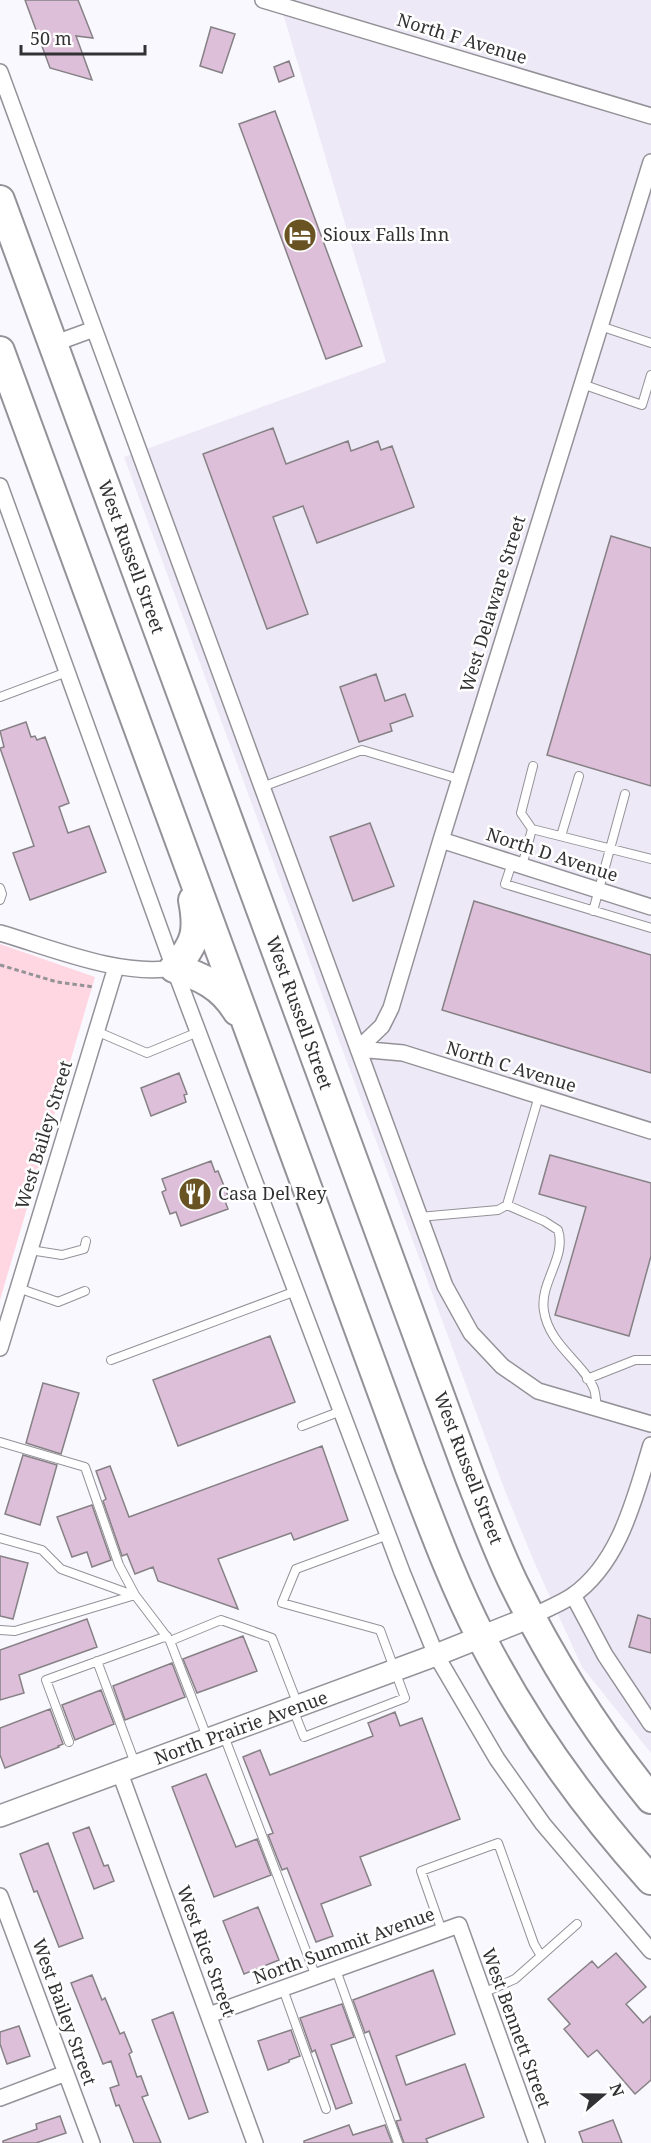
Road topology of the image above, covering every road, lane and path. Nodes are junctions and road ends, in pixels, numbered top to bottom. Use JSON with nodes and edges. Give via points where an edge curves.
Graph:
{"nodes":[{"id":1,"x":267,"y":1,"type":"edge"},
{"id":2,"x":0,"y":72,"type":"edge"},
{"id":3,"x":651,"y":116,"type":"edge"},
{"id":4,"x":651,"y":162,"type":"edge"},
{"id":5,"x":0,"y":200,"type":"edge"},
{"id":6,"x":600,"y":326,"type":"junction"},
{"id":7,"x":94,"y":329,"type":"junction"},
{"id":8,"x":651,"y":343,"type":"edge"},
{"id":9,"x":53,"y":344,"type":"junction"},
{"id":10,"x":0,"y":351,"type":"edge"},
{"id":11,"x":651,"y":375,"type":"edge"},
{"id":12,"x":582,"y":384,"type":"junction"},
{"id":13,"x":0,"y":486,"type":"edge"},
{"id":14,"x":67,"y":672,"type":"junction"},
{"id":15,"x":0,"y":697,"type":"edge"},
{"id":16,"x":533,"y":766,"type":"dead end"},
{"id":17,"x":579,"y":776,"type":"dead end"},
{"id":18,"x":459,"y":779,"type":"junction"},
{"id":19,"x":262,"y":787,"type":"junction"},
{"id":20,"x":625,"y":794,"type":"dead end"},
{"id":21,"x":174,"y":826,"type":"junction"},
{"id":22,"x":532,"y":829,"type":"junction"},
{"id":23,"x":561,"y":836,"type":"junction"},
{"id":24,"x":441,"y":840,"type":"junction"},
{"id":25,"x":610,"y":848,"type":"junction"},
{"id":26,"x":651,"y":859,"type":"edge"},
{"id":27,"x":517,"y":864,"type":"junction"},
{"id":28,"x":0,"y":888,"type":"edge"},
{"id":29,"x":598,"y":890,"type":"junction"},
{"id":30,"x":0,"y":900,"type":"edge"},
{"id":31,"x":651,"y":907,"type":"edge"},
{"id":32,"x":592,"y":910,"type":"junction"},
{"id":33,"x":651,"y":928,"type":"edge"},
{"id":34,"x":0,"y":933,"type":"edge"},
{"id":35,"x":0,"y":965,"type":"edge"},
{"id":36,"x":116,"y":967,"type":"junction"},
{"id":37,"x":174,"y":968,"type":"junction"},
{"id":38,"x":108,"y":991,"type":"junction"},
{"id":39,"x":96,"y":1031,"type":"junction"},
{"id":40,"x":198,"y":1032,"type":"junction"},
{"id":41,"x":252,"y":1036,"type":"junction"},
{"id":42,"x":358,"y":1049,"type":"junction"},
{"id":43,"x":539,"y":1096,"type":"junction"},
{"id":44,"x":651,"y":1131,"type":"edge"},
{"id":45,"x":507,"y":1205,"type":"junction"},
{"id":46,"x":420,"y":1216,"type":"junction"},
{"id":47,"x":86,"y":1241,"type":"dead end"},
{"id":48,"x":30,"y":1250,"type":"junction"},
{"id":49,"x":18,"y":1288,"type":"junction"},
{"id":50,"x":85,"y":1291,"type":"dead end"},
{"id":51,"x":296,"y":1291,"type":"junction"},
{"id":52,"x":0,"y":1348,"type":"edge"},
{"id":53,"x":111,"y":1360,"type":"dead end"},
{"id":54,"x":651,"y":1360,"type":"edge"},
{"id":55,"x":587,"y":1378,"type":"junction"},
{"id":56,"x":597,"y":1408,"type":"junction"},
{"id":57,"x":341,"y":1411,"type":"junction"},
{"id":58,"x":651,"y":1424,"type":"edge"},
{"id":59,"x":302,"y":1426,"type":"dead end"},
{"id":60,"x":0,"y":1442,"type":"edge"},
{"id":61,"x":651,"y":1445,"type":"edge"},
{"id":62,"x":388,"y":1535,"type":"junction"},
{"id":63,"x":0,"y":1538,"type":"edge"},
{"id":64,"x":135,"y":1595,"type":"junction"},
{"id":65,"x":573,"y":1595,"type":"junction"},
{"id":66,"x":531,"y":1617,"type":"junction"},
{"id":67,"x":0,"y":1630,"type":"edge"},
{"id":68,"x":481,"y":1637,"type":"junction"},
{"id":69,"x":168,"y":1638,"type":"junction"},
{"id":70,"x":436,"y":1655,"type":"junction"},
{"id":71,"x":97,"y":1661,"type":"junction"},
{"id":72,"x":394,"y":1671,"type":"junction"},
{"id":73,"x":296,"y":1708,"type":"junction"},
{"id":74,"x":651,"y":1724,"type":"edge"},
{"id":75,"x":216,"y":1737,"type":"junction"},
{"id":76,"x":69,"y":1742,"type":"dead end"},
{"id":77,"x":128,"y":1770,"type":"junction"},
{"id":78,"x":651,"y":1799,"type":"edge"},
{"id":79,"x":0,"y":1816,"type":"edge"},
{"id":80,"x":651,"y":1880,"type":"edge"},
{"id":81,"x":0,"y":1896,"type":"edge"},
{"id":82,"x":577,"y":1924,"type":"dead end"},
{"id":83,"x":459,"y":1925,"type":"joint"},
{"id":84,"x":442,"y":1931,"type":"junction"},
{"id":85,"x":651,"y":1952,"type":"edge"},
{"id":86,"x":541,"y":1956,"type":"junction"},
{"id":87,"x":336,"y":1970,"type":"junction"},
{"id":88,"x":316,"y":1977,"type":"junction"},
{"id":89,"x":283,"y":1989,"type":"junction"},
{"id":90,"x":483,"y":1993,"type":"junction"},
{"id":91,"x":209,"y":2015,"type":"junction"},
{"id":92,"x":66,"y":2073,"type":"junction"},
{"id":93,"x":0,"y":2098,"type":"edge"},
{"id":94,"x":326,"y":2109,"type":"dead end"},
{"id":95,"x":92,"y":2143,"type":"edge"},
{"id":96,"x":255,"y":2143,"type":"edge"},
{"id":97,"x":398,"y":2143,"type":"edge"},
{"id":98,"x":537,"y":2143,"type":"edge"}],
"edges":[{"from":1,"to":3,"type":"street","name":"North F Avenue"},
{"from":2,"to":7,"type":"street"},
{"from":4,"to":6,"type":"street","name":"West Delaware Street"},
{"from":5,"to":9,"type":"highway","name":"West Russell Street"},
{"from":6,"to":8,"type":"lane"},
{"from":6,"to":12,"type":"street","name":"West Delaware Street"},
{"from":7,"to":9,"type":"street"},
{"from":7,"to":19,"type":"street"},
{"from":9,"to":66,"type":"highway","name":"West Russell Street","via":[[469,1475]]},
{"from":10,"to":21,"type":"highway"},
{"from":11,"to":12,"type":"lane","via":[[642,405]]},
{"from":12,"to":18,"type":"street","name":"West Delaware Street"},
{"from":13,"to":14,"type":"street"},
{"from":14,"to":15,"type":"lane"},
{"from":14,"to":37,"type":"street"},
{"from":16,"to":22,"type":"lane","via":[[521,813]]},
{"from":17,"to":23,"type":"lane"},
{"from":18,"to":19,"type":"lane","via":[[362,750]]},
{"from":18,"to":24,"type":"street","name":"West Delaware Street"},
{"from":19,"to":42,"type":"street"},
{"from":20,"to":25,"type":"lane"},
{"from":21,"to":37,"type":"highway","via":[[196,928],[194,942]]},
{"from":21,"to":41,"type":"highway"},
{"from":22,"to":23,"type":"lane"},
{"from":22,"to":27,"type":"lane"},
{"from":23,"to":25,"type":"lane"},
{"from":24,"to":27,"type":"street","name":"North D Avenue"},
{"from":24,"to":42,"type":"street","name":"West Delaware Street","via":[[391,1008],[381,1026]]},
{"from":25,"to":26,"type":"lane"},
{"from":25,"to":29,"type":"lane"},
{"from":27,"to":29,"type":"street","name":"North D Avenue"},
{"from":27,"to":32,"type":"lane","via":[[505,884]]},
{"from":28,"to":30,"type":"lane"},
{"from":29,"to":31,"type":"street","name":"North D Avenue"},
{"from":29,"to":32,"type":"lane"},
{"from":32,"to":33,"type":"lane"},
{"from":34,"to":36,"type":"street"},
{"from":35,"to":38,"type":"path","via":[[57,982]]},
{"from":36,"to":37,"type":"street"},
{"from":36,"to":38,"type":"street","name":"West Bailey Street"},
{"from":37,"to":40,"type":"street"},
{"from":37,"to":41,"type":"highway","via":[[214,984],[236,1008]]},
{"from":38,"to":39,"type":"street","name":"West Bailey Street"},
{"from":39,"to":40,"type":"lane","via":[[147,1053]]},
{"from":39,"to":48,"type":"street","name":"West Bailey Street"},
{"from":40,"to":51,"type":"street"},
{"from":41,"to":68,"type":"highway","via":[[410,1468]]},
{"from":42,"to":43,"type":"street","name":"North C Avenue","via":[[402,1053]]},
{"from":42,"to":46,"type":"street"},
{"from":43,"to":44,"type":"street","name":"North C Avenue"},
{"from":43,"to":45,"type":"lane"},
{"from":45,"to":46,"type":"lane","via":[[498,1210]]},
{"from":45,"to":55,"type":"lane","via":[[558,1230],[562,1241],[543,1310],[561,1347]]},
{"from":46,"to":56,"type":"street","via":[[445,1286],[471,1334],[502,1366],[538,1390]]},
{"from":47,"to":48,"type":"lane","via":[[84,1249],[62,1255]]},
{"from":48,"to":49,"type":"street","name":"West Bailey Street"},
{"from":49,"to":50,"type":"lane","via":[[58,1302]]},
{"from":49,"to":52,"type":"street","name":"West Bailey Street"},
{"from":51,"to":53,"type":"lane"},
{"from":51,"to":57,"type":"street"},
{"from":54,"to":55,"type":"lane","via":[[634,1360]]},
{"from":55,"to":56,"type":"lane","via":[[595,1390]]},
{"from":56,"to":58,"type":"street"},
{"from":57,"to":59,"type":"lane"},
{"from":57,"to":62,"type":"street"},
{"from":60,"to":64,"type":"lane","via":[[85,1467],[119,1565]]},
{"from":61,"to":65,"type":"street","via":[[618,1540],[595,1574]]},
{"from":62,"to":70,"type":"street"},
{"from":62,"to":72,"type":"lane","via":[[296,1569],[282,1603],[380,1630]]},
{"from":63,"to":64,"type":"lane","via":[[42,1550],[61,1569]]},
{"from":64,"to":67,"type":"lane","via":[[15,1631]]},
{"from":64,"to":69,"type":"lane"},
{"from":65,"to":66,"type":"street"},
{"from":65,"to":74,"type":"street","via":[[605,1655]]},
{"from":66,"to":68,"type":"street","name":"North Prairie Avenue"},
{"from":66,"to":78,"type":"highway","name":"West Russell Street","via":[[592,1721]]},
{"from":68,"to":70,"type":"street","name":"North Prairie Avenue"},
{"from":68,"to":80,"type":"highway","via":[[550,1753]]},
{"from":69,"to":71,"type":"lane"},
{"from":69,"to":73,"type":"lane","via":[[221,1620],[272,1638]]},
{"from":69,"to":75,"type":"lane"},
{"from":70,"to":72,"type":"street","name":"North Prairie Avenue"},
{"from":70,"to":85,"type":"street","via":[[497,1759],[543,1824]]},
{"from":71,"to":76,"type":"lane","via":[[46,1680]]},
{"from":71,"to":77,"type":"lane"},
{"from":72,"to":73,"type":"street","name":"North Prairie Avenue"},
{"from":72,"to":73,"type":"lane","via":[[405,1698],[304,1737]]},
{"from":73,"to":75,"type":"street","name":"North Prairie Avenue"},
{"from":75,"to":77,"type":"street","name":"North Prairie Avenue"},
{"from":75,"to":88,"type":"lane"},
{"from":77,"to":79,"type":"street","name":"North Prairie Avenue"},
{"from":77,"to":91,"type":"street","name":"West Rice Street"},
{"from":81,"to":92,"type":"street","name":"West Bailey Street"},
{"from":82,"to":86,"type":"lane"},
{"from":83,"to":84,"type":"street","name":"North Summit Avenue"},
{"from":83,"to":90,"type":"street","name":"West Bennett Street"},
{"from":84,"to":86,"type":"lane","via":[[421,1870],[498,1843]]},
{"from":84,"to":87,"type":"street","name":"North Summit Avenue"},
{"from":86,"to":90,"type":"lane","via":[[514,1979]]},
{"from":87,"to":88,"type":"street","name":"North Summit Avenue"},
{"from":87,"to":97,"type":"lane"},
{"from":88,"to":89,"type":"street","name":"North Summit Avenue"},
{"from":89,"to":91,"type":"street","name":"North Summit Avenue"},
{"from":89,"to":94,"type":"lane"},
{"from":90,"to":98,"type":"street","name":"West Bennett Street"},
{"from":91,"to":96,"type":"street","name":"West Rice Street"},
{"from":92,"to":93,"type":"street"},
{"from":92,"to":95,"type":"street","name":"West Bailey Street"}]}
